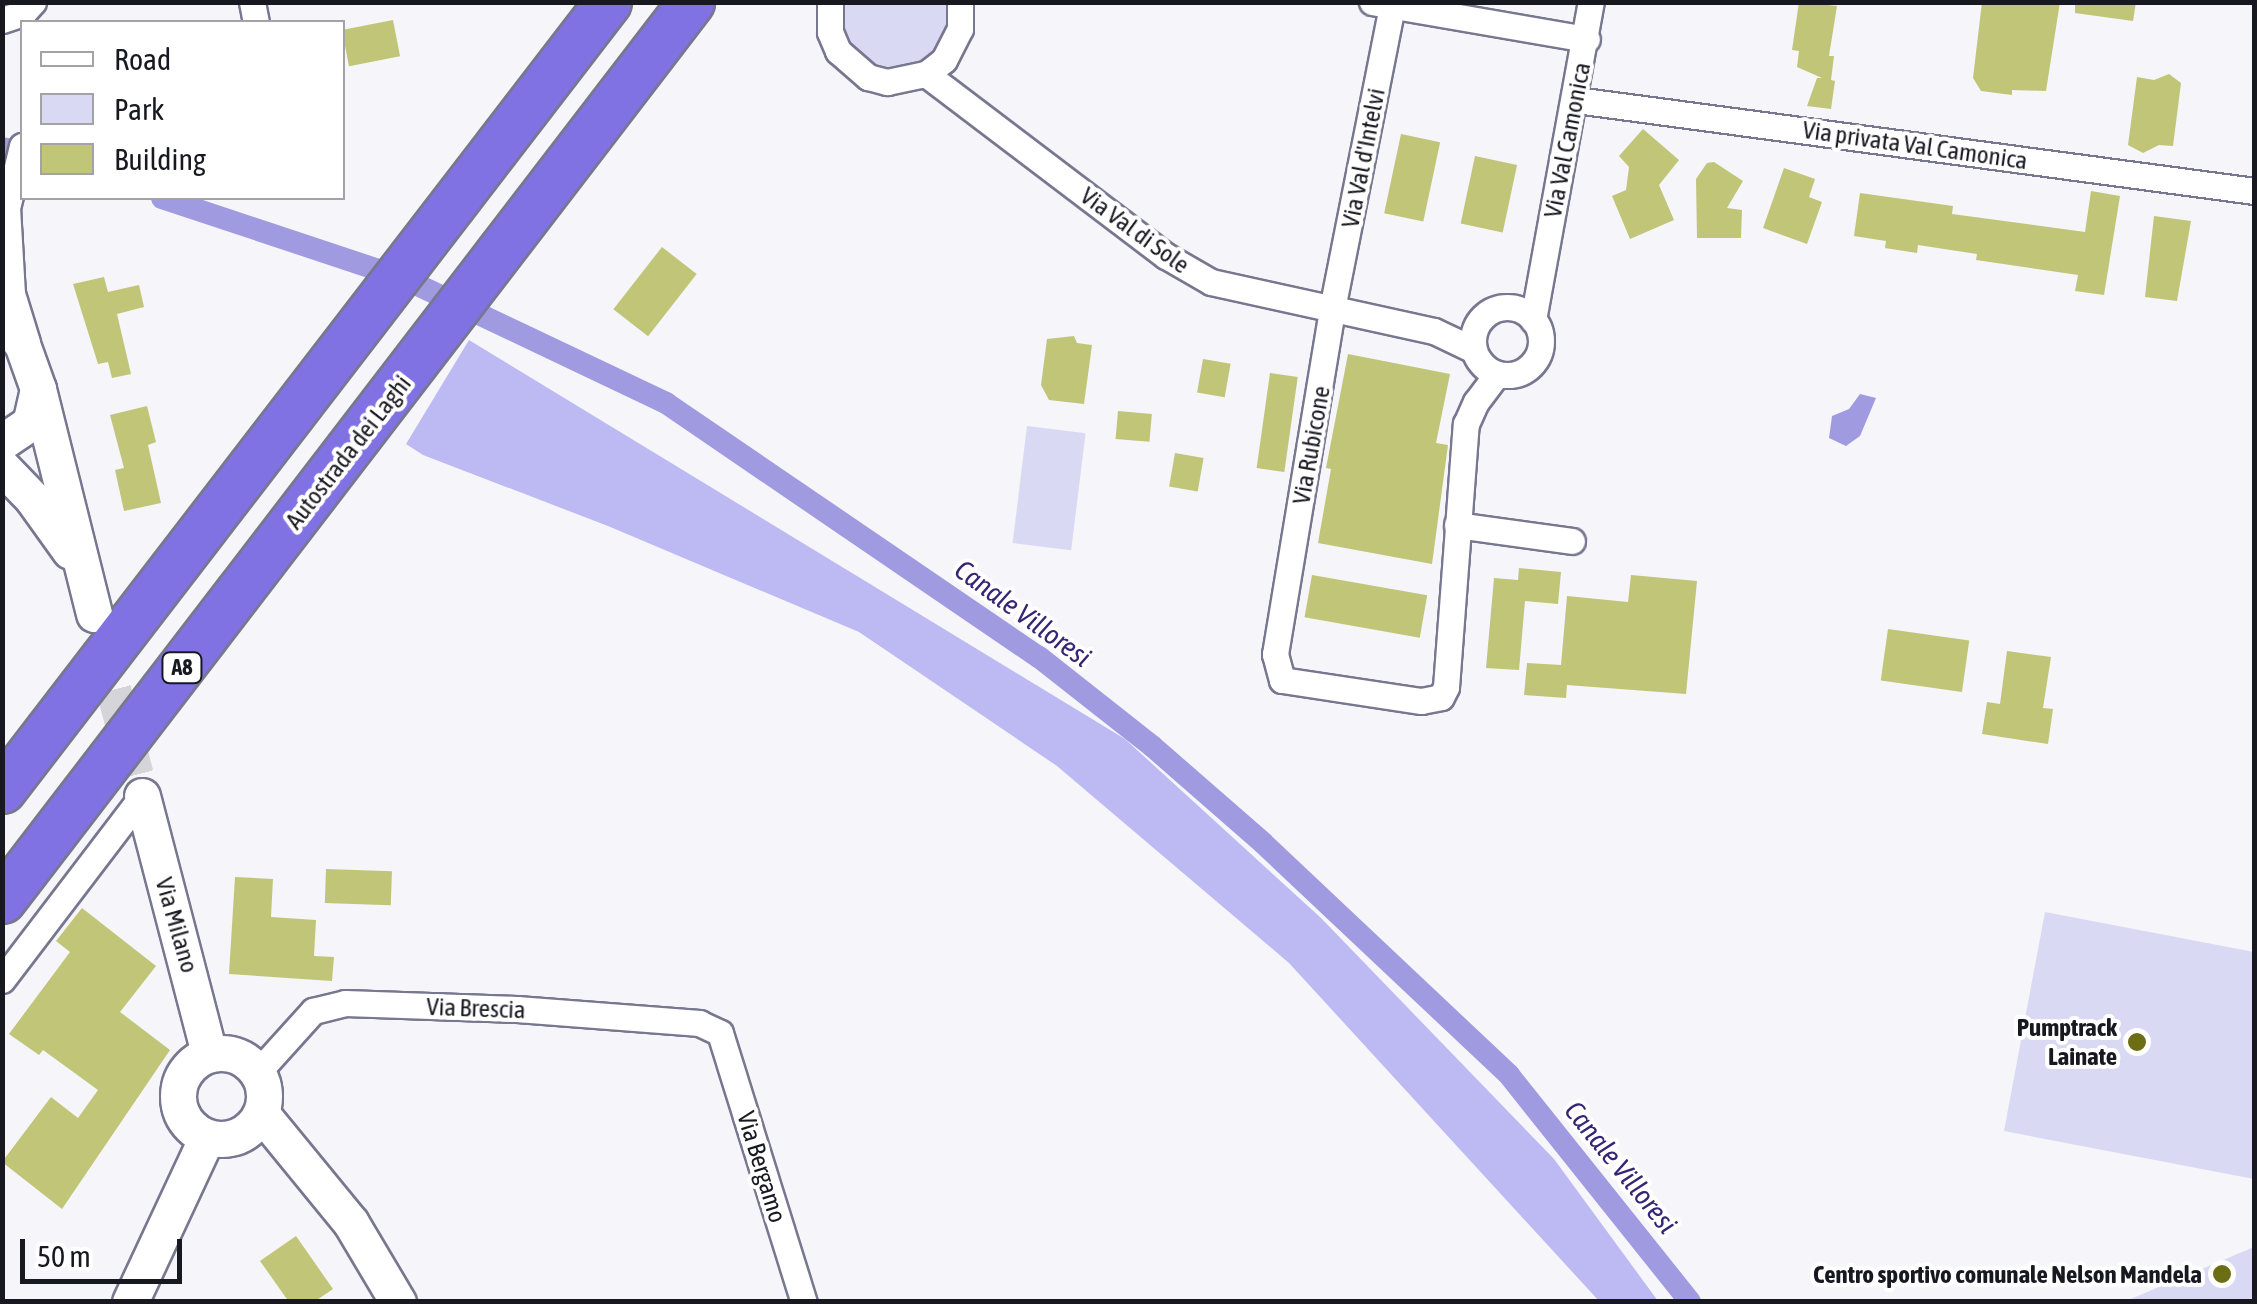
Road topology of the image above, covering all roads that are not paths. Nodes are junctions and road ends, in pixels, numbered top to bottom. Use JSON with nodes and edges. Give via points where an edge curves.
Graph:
{"nodes":[{"id":1,"x":33,"y":2,"type":"edge"},
{"id":2,"x":608,"y":2,"type":"edge"},
{"id":3,"x":690,"y":2,"type":"edge"},
{"id":4,"x":830,"y":2,"type":"edge"},
{"id":5,"x":960,"y":2,"type":"edge"},
{"id":6,"x":1590,"y":2,"type":"edge"},
{"id":7,"x":1382,"y":4,"type":"edge"},
{"id":8,"x":10,"y":26,"type":"edge"},
{"id":9,"x":1587,"y":38,"type":"junction"},
{"id":10,"x":935,"y":68,"type":"junction"},
{"id":11,"x":1576,"y":100,"type":"junction"},
{"id":12,"x":20,"y":152,"type":"edge"},
{"id":13,"x":2254,"y":191,"type":"edge"},
{"id":14,"x":5,"y":197,"type":"edge"},
{"id":15,"x":10,"y":310,"type":"edge"},
{"id":16,"x":1332,"y":310,"type":"junction"},
{"id":17,"x":1524,"y":314,"type":"junction"},
{"id":18,"x":1481,"y":352,"type":"junction"},
{"id":19,"x":38,"y":389,"type":"junction"},
{"id":20,"x":2,"y":442,"type":"edge"},
{"id":21,"x":2,"y":468,"type":"edge"},
{"id":22,"x":1457,"y":526,"type":"junction"},
{"id":23,"x":1572,"y":541,"type":"dead end"},
{"id":24,"x":81,"y":569,"type":"junction"},
{"id":25,"x":94,"y":614,"type":"tunnel mouth"},
{"id":26,"x":2,"y":790,"type":"edge"},
{"id":27,"x":142,"y":796,"type":"joint"},
{"id":28,"x":2,"y":900,"type":"edge"},
{"id":29,"x":2,"y":980,"type":"edge"},
{"id":30,"x":720,"y":1033,"type":"joint"},
{"id":31,"x":209,"y":1054,"type":"junction"},
{"id":32,"x":257,"y":1072,"type":"junction"},
{"id":33,"x":261,"y":1113,"type":"junction"},
{"id":34,"x":208,"y":1137,"type":"junction"},
{"id":35,"x":130,"y":1302,"type":"edge"},
{"id":36,"x":398,"y":1302,"type":"edge"},
{"id":37,"x":804,"y":1302,"type":"edge"}],
"edges":[{"from":1,"to":8,"type":"street"},
{"from":2,"to":26,"type":"highway"},
{"from":3,"to":28,"type":"highway","name":"Autostrada dei Laghi","number":"A8"},
{"from":4,"to":10,"type":"street","via":[[830,32],[851,66],[887,82]]},
{"from":5,"to":10,"type":"street","via":[[960,29]]},
{"from":6,"to":9,"type":"street","name":"Via Val Camonica"},
{"from":7,"to":9,"type":"street"},
{"from":7,"to":16,"type":"street","name":"Via Val d'Intelvi"},
{"from":9,"to":11,"type":"street","name":"Via Val Camonica"},
{"from":10,"to":16,"type":"street","name":"Via Val di Sole","via":[[962,100],[1166,256],[1234,291]]},
{"from":11,"to":13,"type":"street","name":"Via privata Val Camonica"},
{"from":11,"to":17,"type":"street","name":"Via Val Camonica","via":[[1540,276]]},
{"from":12,"to":14,"type":"street"},
{"from":14,"to":15,"type":"street"},
{"from":15,"to":19,"type":"street"},
{"from":16,"to":18,"type":"street","via":[[1434,331]]},
{"from":16,"to":22,"type":"street","name":"Via Rubicone","via":[[1275,654],[1282,680],[1421,701],[1441,698]]},
{"from":17,"to":18,"type":"street","via":[[1496,310]]},
{"from":17,"to":18,"type":"street","via":[[1541,340],[1535,360],[1518,373]]},
{"from":18,"to":22,"type":"street","via":[[1476,402],[1466,424]]},
{"from":19,"to":20,"type":"street","via":[[30,423]]},
{"from":19,"to":24,"type":"street"},
{"from":21,"to":24,"type":"street","via":[[32,498]]},
{"from":22,"to":23,"type":"street"},
{"from":24,"to":25,"type":"street"},
{"from":27,"to":29,"type":"street"},
{"from":27,"to":31,"type":"street","name":"Via Milano"},
{"from":30,"to":32,"type":"street","name":"Via Brescia","via":[[700,1023],[517,1008],[345,1003],[314,1010]]},
{"from":30,"to":37,"type":"street","name":"Via Bergamo"},
{"from":31,"to":32,"type":"street","via":[[241,1058]]},
{"from":31,"to":34,"type":"street","via":[[182,1077],[178,1101],[188,1124]]},
{"from":32,"to":33,"type":"street"},
{"from":33,"to":34,"type":"street","via":[[244,1132]]},
{"from":33,"to":36,"type":"street","via":[[351,1223]]},
{"from":34,"to":35,"type":"street"}]}
